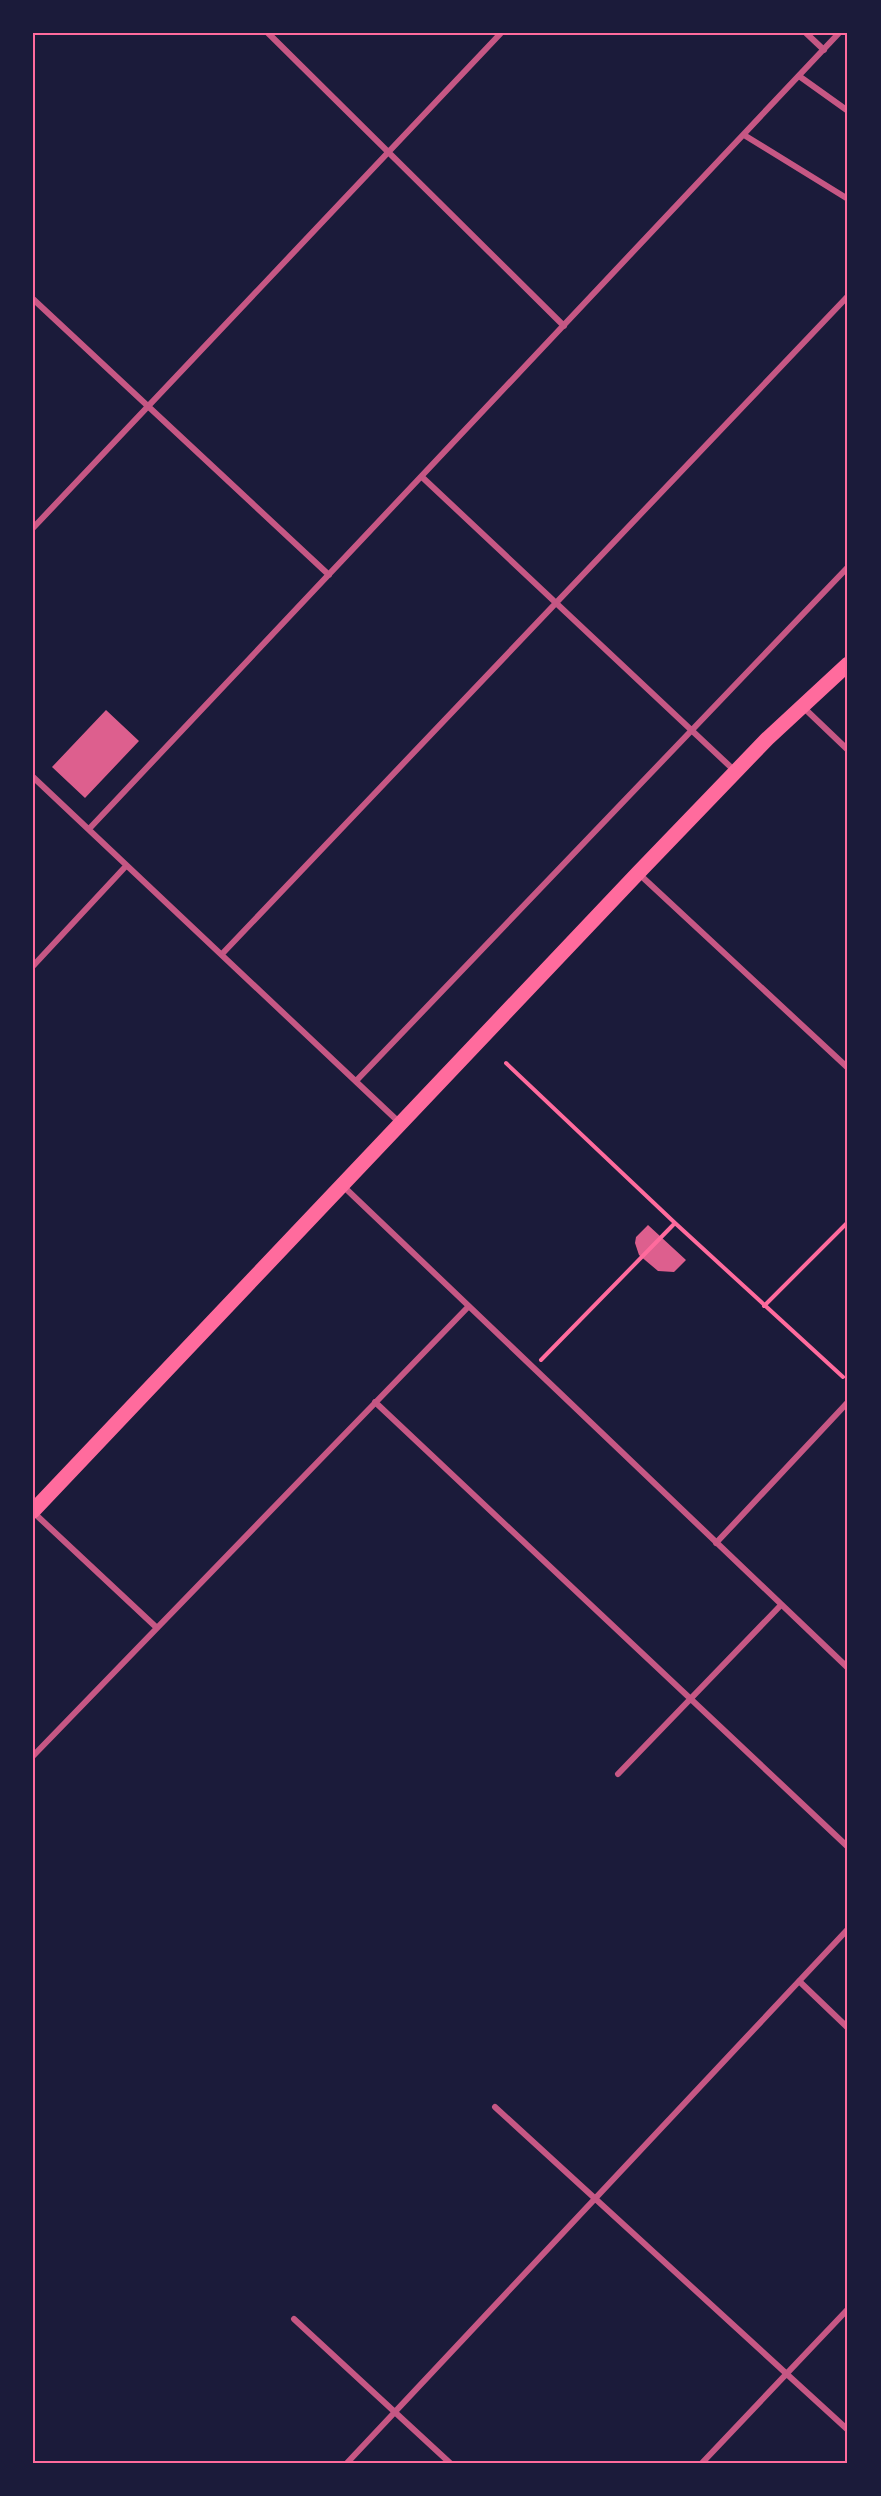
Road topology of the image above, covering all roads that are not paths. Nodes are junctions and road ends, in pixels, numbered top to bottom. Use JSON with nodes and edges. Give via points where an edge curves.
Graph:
{"nodes":[{"id":1,"x":268,"y":33,"type":"edge"},
{"id":2,"x":501,"y":33,"type":"edge"},
{"id":3,"x":806,"y":33,"type":"edge"},
{"id":4,"x":839,"y":33,"type":"edge"},
{"id":5,"x":824,"y":50,"type":"junction"},
{"id":6,"x":799,"y":76,"type":"junction"},
{"id":7,"x":848,"y":111,"type":"edge"},
{"id":8,"x":744,"y":135,"type":"junction"},
{"id":9,"x":388,"y":154,"type":"junction"},
{"id":10,"x":848,"y":199,"type":"edge"},
{"id":11,"x":848,"y":296,"type":"edge"},
{"id":12,"x":33,"y":299,"type":"edge"},
{"id":13,"x":564,"y":326,"type":"junction"},
{"id":14,"x":148,"y":406,"type":"junction"},
{"id":15,"x":422,"y":477,"type":"junction"},
{"id":16,"x":33,"y":528,"type":"edge"},
{"id":17,"x":848,"y":567,"type":"edge"},
{"id":18,"x":329,"y":575,"type":"junction"},
{"id":19,"x":556,"y":603,"type":"junction"},
{"id":20,"x":848,"y":664,"type":"edge"},
{"id":21,"x":803,"y":706,"type":"junction"},
{"id":22,"x":692,"y":730,"type":"junction"},
{"id":23,"x":848,"y":750,"type":"edge"},
{"id":24,"x":736,"y":772,"type":"junction"},
{"id":25,"x":33,"y":777,"type":"edge"},
{"id":26,"x":89,"y":830,"type":"junction"},
{"id":27,"x":126,"y":866,"type":"junction"},
{"id":28,"x":638,"y":873,"type":"junction"},
{"id":29,"x":222,"y":954,"type":"junction"},
{"id":30,"x":33,"y":966,"type":"edge"},
{"id":31,"x":848,"y":1068,"type":"edge"},
{"id":32,"x":356,"y":1082,"type":"junction"},
{"id":33,"x":401,"y":1124,"type":"junction"},
{"id":34,"x":343,"y":1186,"type":"junction"},
{"id":35,"x":468,"y":1306,"type":"junction"},
{"id":36,"x":375,"y":1402,"type":"junction"},
{"id":37,"x":848,"y":1402,"type":"edge"},
{"id":38,"x":33,"y":1512,"type":"edge"},
{"id":39,"x":716,"y":1543,"type":"junction"},
{"id":40,"x":781,"y":1605,"type":"junction"},
{"id":41,"x":157,"y":1628,"type":"junction"},
{"id":42,"x":848,"y":1668,"type":"edge"},
{"id":43,"x":691,"y":1698,"type":"junction"},
{"id":44,"x":33,"y":1756,"type":"edge"},
{"id":45,"x":618,"y":1774,"type":"dead end"},
{"id":46,"x":848,"y":1847,"type":"edge"},
{"id":47,"x":848,"y":1929,"type":"edge"},
{"id":48,"x":799,"y":1981,"type":"junction"},
{"id":49,"x":848,"y":2028,"type":"edge"},
{"id":50,"x":495,"y":2107,"type":"dead end"},
{"id":51,"x":595,"y":2198,"type":"junction"},
{"id":52,"x":848,"y":2309,"type":"edge"},
{"id":53,"x":294,"y":2319,"type":"dead end"},
{"id":54,"x":787,"y":2373,"type":"junction"},
{"id":55,"x":396,"y":2412,"type":"junction"},
{"id":56,"x":848,"y":2430,"type":"edge"},
{"id":57,"x":347,"y":2463,"type":"edge"},
{"id":58,"x":450,"y":2463,"type":"edge"},
{"id":59,"x":702,"y":2463,"type":"edge"}],
"edges":[{"from":1,"to":9,"type":"street"},
{"from":2,"to":9,"type":"street"},
{"from":3,"to":5,"type":"street"},
{"from":4,"to":5,"type":"street"},
{"from":5,"to":6,"type":"street"},
{"from":6,"to":7,"type":"street"},
{"from":6,"to":8,"type":"street"},
{"from":8,"to":10,"type":"street"},
{"from":8,"to":13,"type":"street"},
{"from":9,"to":13,"type":"street"},
{"from":9,"to":14,"type":"street"},
{"from":11,"to":19,"type":"street"},
{"from":12,"to":14,"type":"street"},
{"from":13,"to":15,"type":"street"},
{"from":14,"to":16,"type":"street"},
{"from":14,"to":18,"type":"street"},
{"from":15,"to":18,"type":"street"},
{"from":15,"to":19,"type":"street"},
{"from":17,"to":22,"type":"street"},
{"from":18,"to":26,"type":"street"},
{"from":19,"to":22,"type":"street"},
{"from":19,"to":29,"type":"street"},
{"from":20,"to":21,"type":"main road"},
{"from":21,"to":23,"type":"street"},
{"from":21,"to":24,"type":"main road"},
{"from":22,"to":24,"type":"street"},
{"from":22,"to":32,"type":"street"},
{"from":24,"to":28,"type":"main road"},
{"from":25,"to":26,"type":"street"},
{"from":26,"to":27,"type":"street"},
{"from":27,"to":29,"type":"street"},
{"from":27,"to":30,"type":"street"},
{"from":28,"to":31,"type":"street"},
{"from":28,"to":33,"type":"main road"},
{"from":29,"to":32,"type":"street"},
{"from":32,"to":33,"type":"street"},
{"from":33,"to":34,"type":"main road"},
{"from":34,"to":35,"type":"street"},
{"from":34,"to":38,"type":"main road"},
{"from":35,"to":36,"type":"street"},
{"from":35,"to":39,"type":"street"},
{"from":36,"to":41,"type":"street"},
{"from":36,"to":43,"type":"street"},
{"from":37,"to":39,"type":"street"},
{"from":38,"to":41,"type":"street"},
{"from":39,"to":40,"type":"street"},
{"from":40,"to":42,"type":"street"},
{"from":40,"to":43,"type":"street"},
{"from":41,"to":44,"type":"street"},
{"from":43,"to":45,"type":"street"},
{"from":43,"to":46,"type":"street"},
{"from":47,"to":48,"type":"street"},
{"from":48,"to":49,"type":"street"},
{"from":48,"to":51,"type":"street"},
{"from":50,"to":51,"type":"street"},
{"from":51,"to":54,"type":"street"},
{"from":51,"to":55,"type":"street"},
{"from":52,"to":54,"type":"street"},
{"from":53,"to":55,"type":"street"},
{"from":54,"to":56,"type":"street"},
{"from":54,"to":59,"type":"street"},
{"from":55,"to":57,"type":"street"},
{"from":55,"to":58,"type":"street"}]}
